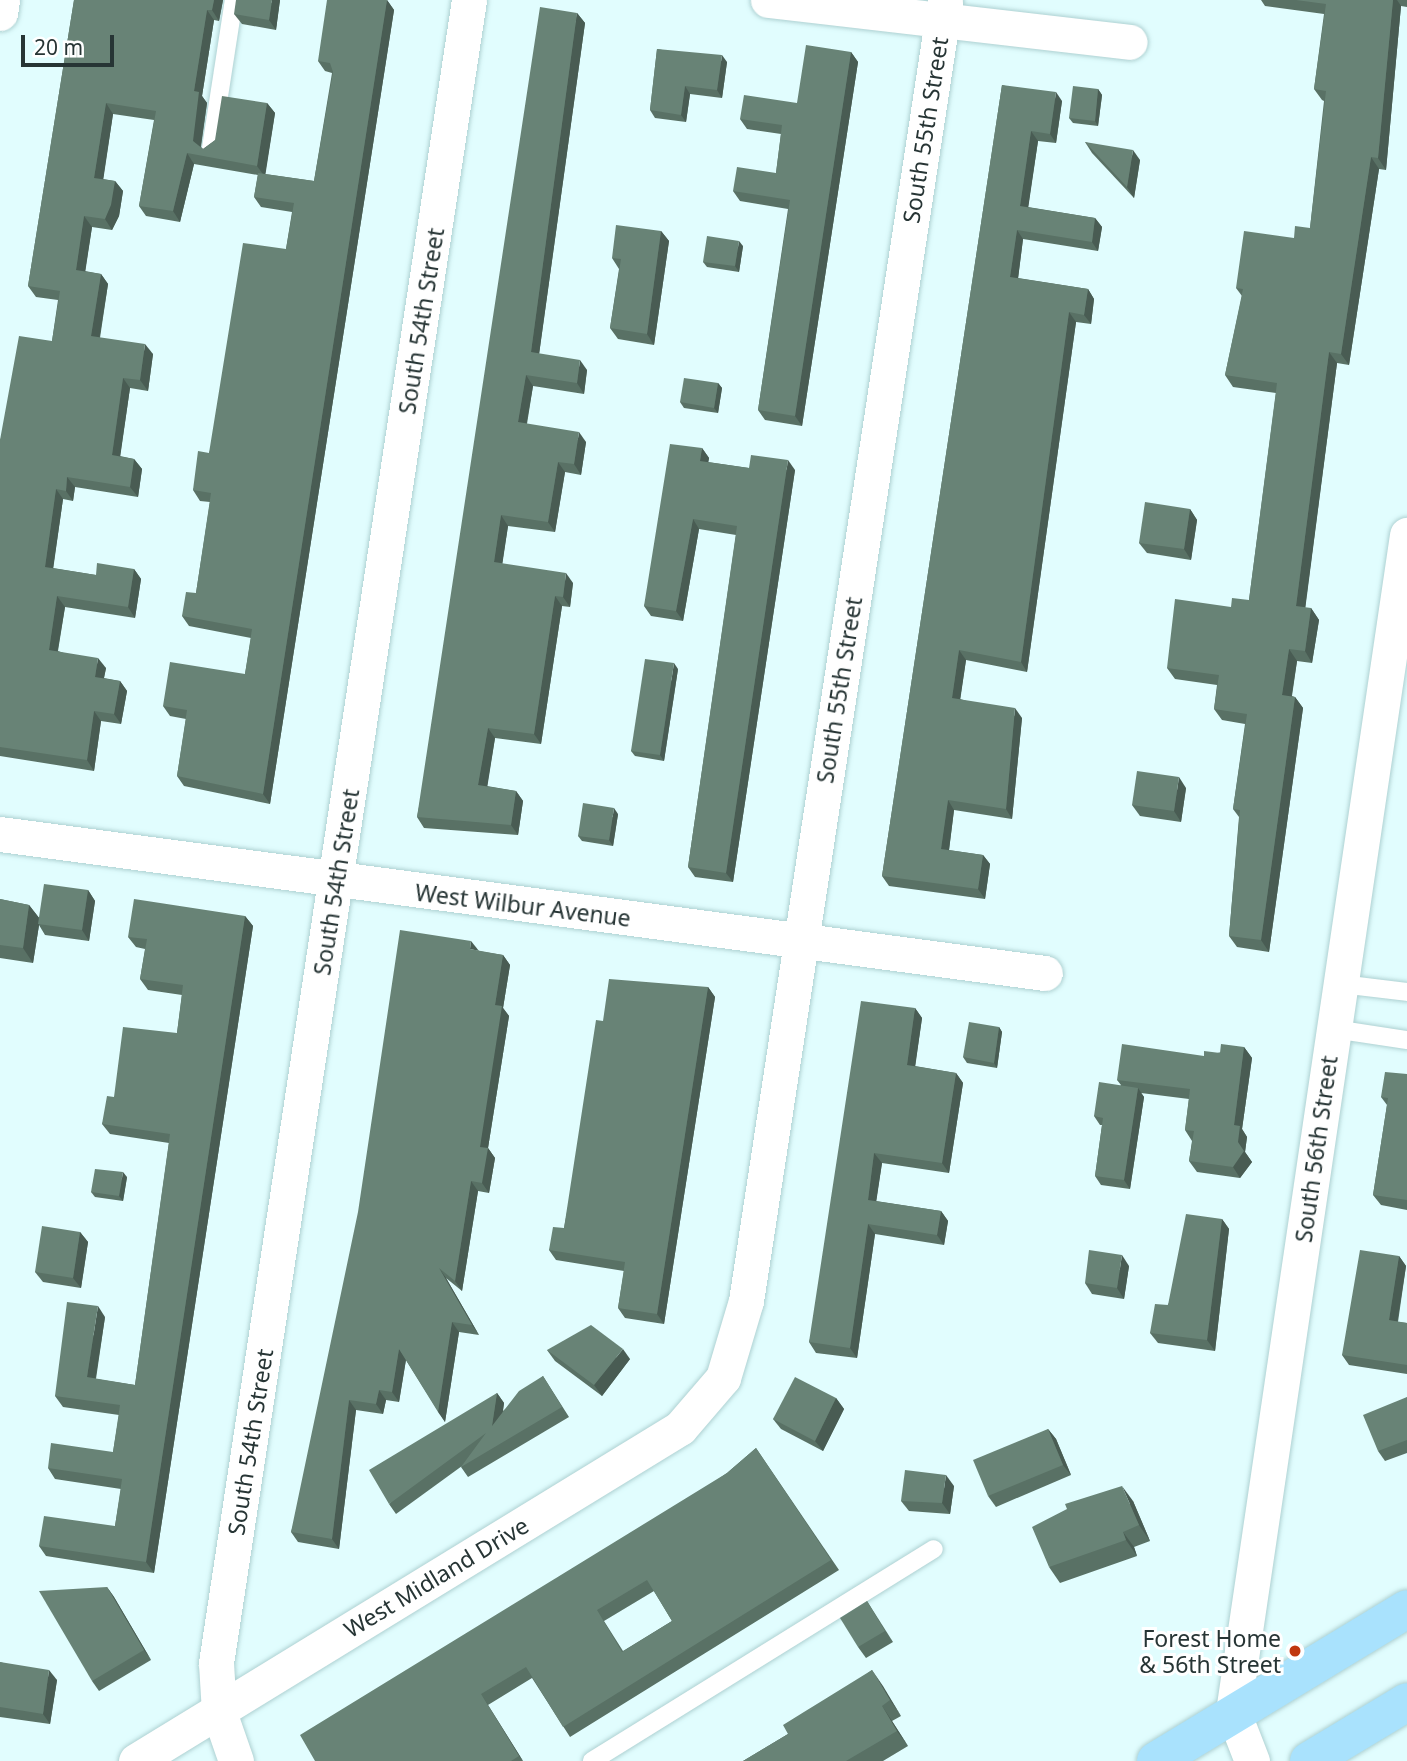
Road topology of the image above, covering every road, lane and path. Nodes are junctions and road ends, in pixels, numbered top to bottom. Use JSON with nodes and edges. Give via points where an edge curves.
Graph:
{"nodes":[{"id":1,"x":2,"y":0,"type":"edge"},
{"id":2,"x":234,"y":0,"type":"edge"},
{"id":3,"x":469,"y":0,"type":"edge"},
{"id":4,"x":768,"y":0,"type":"edge"},
{"id":5,"x":944,"y":11,"type":"edge"},
{"id":6,"x":0,"y":13,"type":"edge"},
{"id":7,"x":1130,"y":41,"type":"dead end"},
{"id":8,"x":211,"y":148,"type":"edge"},
{"id":9,"x":1407,"y":535,"type":"edge"},
{"id":10,"x":0,"y":834,"type":"edge"},
{"id":11,"x":337,"y":881,"type":"junction"},
{"id":12,"x":800,"y":940,"type":"junction"},
{"id":13,"x":1045,"y":973,"type":"dead end"},
{"id":14,"x":1341,"y":984,"type":"junction"},
{"id":15,"x":1407,"y":992,"type":"edge"},
{"id":16,"x":1334,"y":1029,"type":"junction"},
{"id":17,"x":1407,"y":1040,"type":"edge"},
{"id":18,"x":723,"y":1378,"type":"joint"},
{"id":19,"x":934,"y":1549,"type":"dead end"},
{"id":20,"x":1407,"y":1609,"type":"edge"},
{"id":21,"x":1407,"y":1702,"type":"edge"},
{"id":22,"x":219,"y":1712,"type":"junction"},
{"id":23,"x":1233,"y":1712,"type":"junction"},
{"id":24,"x":1315,"y":1759,"type":"edge"},
{"id":25,"x":136,"y":1761,"type":"edge"},
{"id":26,"x":236,"y":1761,"type":"edge"},
{"id":27,"x":592,"y":1761,"type":"edge"},
{"id":28,"x":1156,"y":1761,"type":"edge"},
{"id":29,"x":1252,"y":1761,"type":"edge"}],
"edges":[{"from":1,"to":6,"type":"street"},
{"from":2,"to":8,"type":"lane"},
{"from":3,"to":11,"type":"street","name":"South 54th Street"},
{"from":4,"to":5,"type":"street"},
{"from":5,"to":7,"type":"street"},
{"from":5,"to":12,"type":"street","name":"South 55th Street"},
{"from":9,"to":14,"type":"street","name":"South 56th Street"},
{"from":10,"to":11,"type":"street","name":"West Wilbur Avenue"},
{"from":11,"to":12,"type":"street","name":"West Wilbur Avenue"},
{"from":11,"to":22,"type":"street","name":"South 54th Street","via":[[221,1628]]},
{"from":12,"to":13,"type":"street","name":"West Wilbur Avenue"},
{"from":12,"to":18,"type":"street","name":"South 55th Street","via":[[747,1301]]},
{"from":14,"to":15,"type":"lane"},
{"from":14,"to":16,"type":"street","name":"South 56th Street"},
{"from":16,"to":17,"type":"lane"},
{"from":16,"to":23,"type":"street","name":"South 56th Street"},
{"from":18,"to":22,"type":"street","name":"West Midland Drive","via":[[680,1428]]},
{"from":19,"to":27,"type":"lane"},
{"from":20,"to":23,"type":"main road"},
{"from":21,"to":24,"type":"main road"},
{"from":22,"to":25,"type":"street","name":"West Midland Drive"},
{"from":22,"to":26,"type":"street","name":"South 54th Street"},
{"from":23,"to":28,"type":"main road"},
{"from":23,"to":29,"type":"street","name":"South 56th Street"}]}
